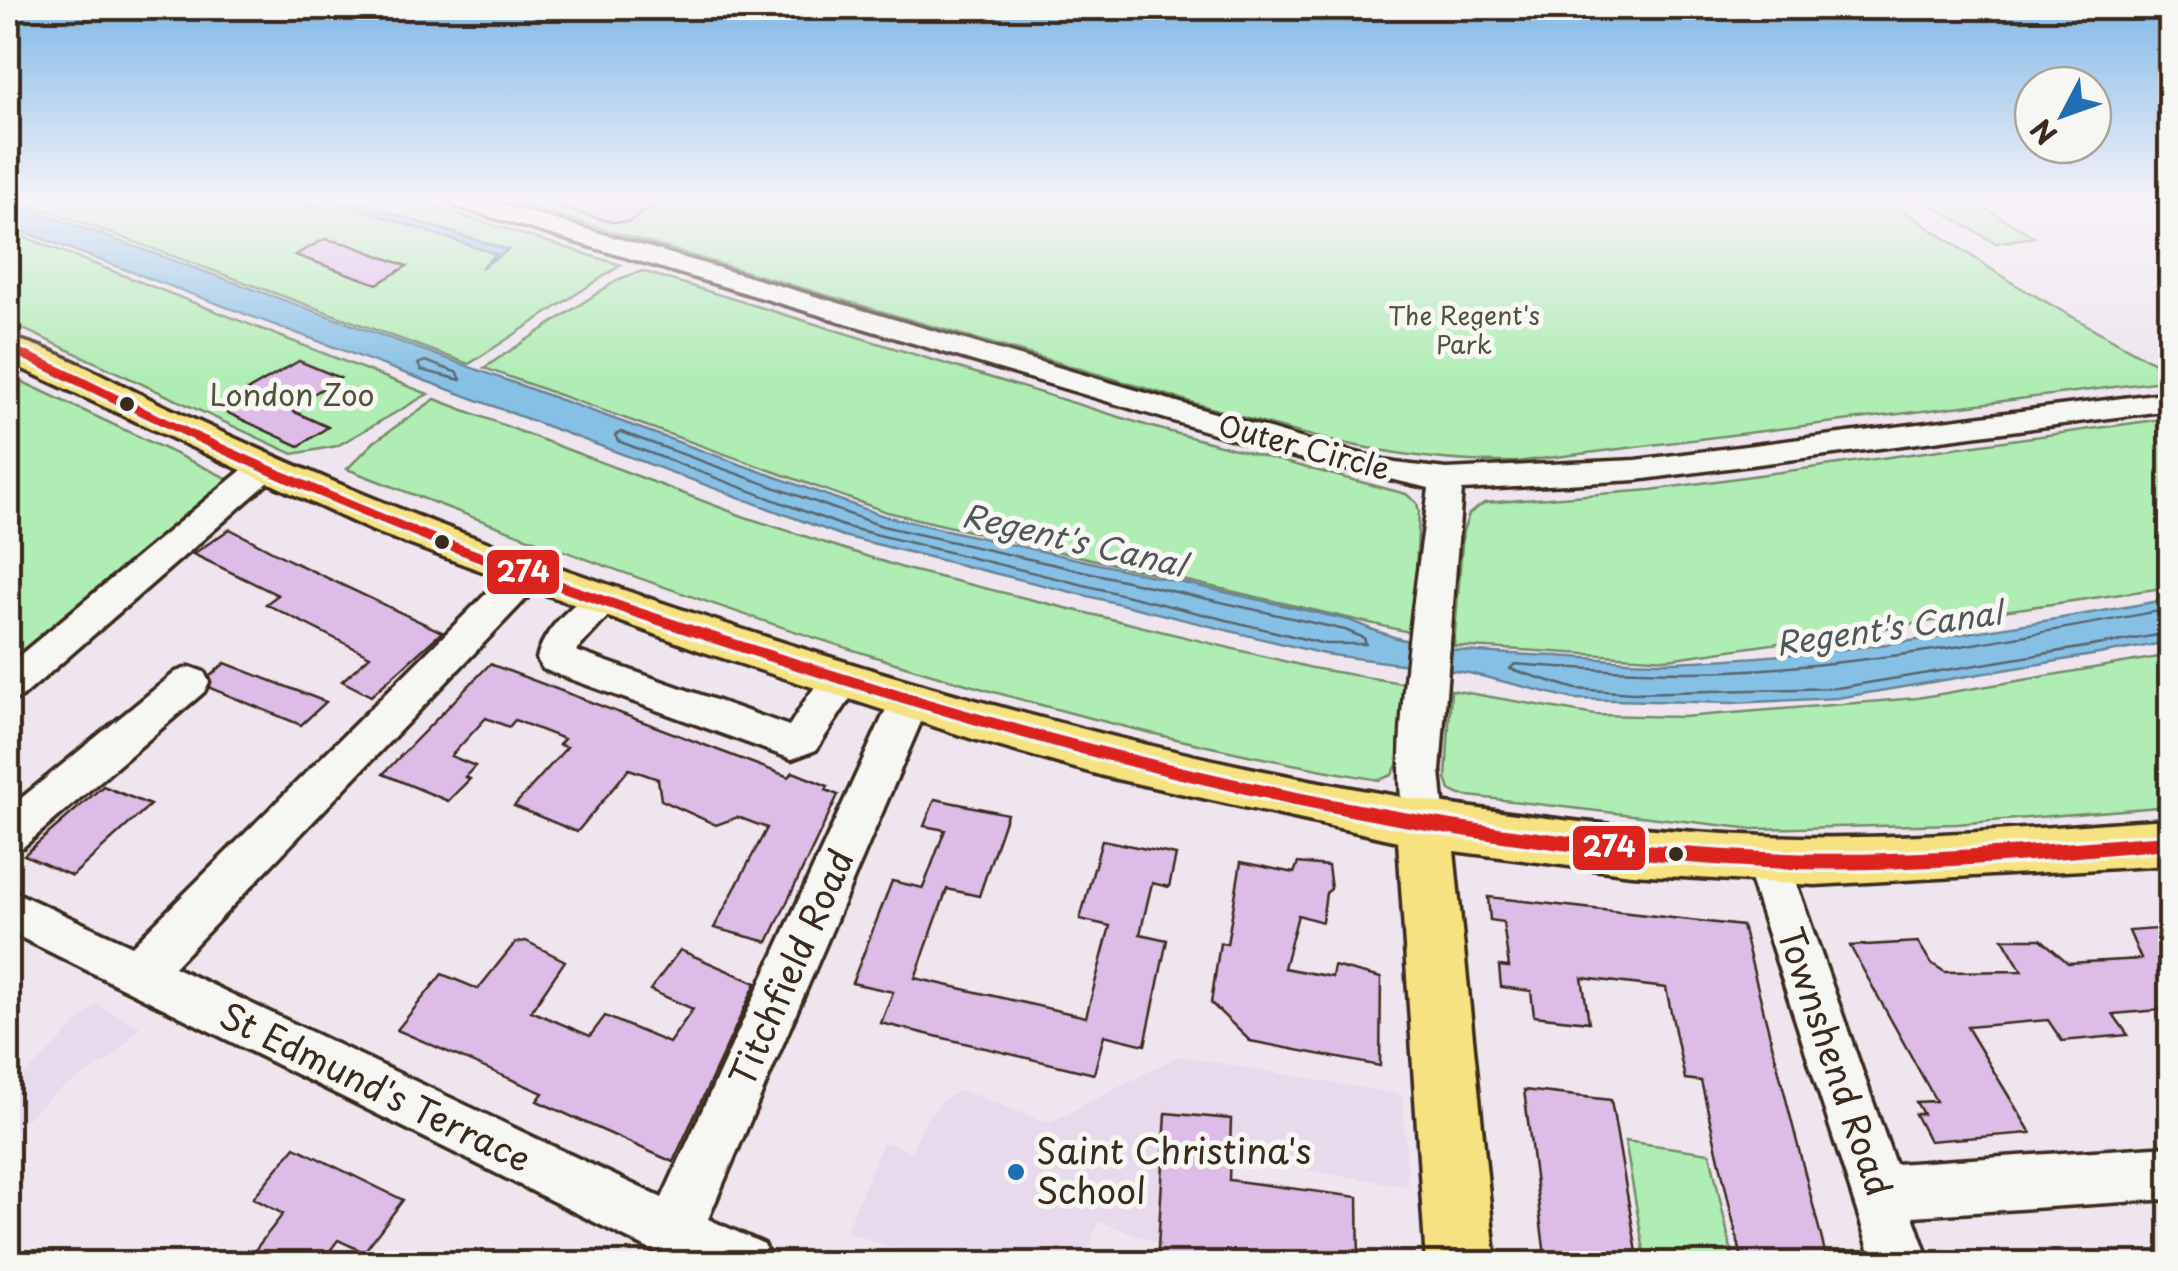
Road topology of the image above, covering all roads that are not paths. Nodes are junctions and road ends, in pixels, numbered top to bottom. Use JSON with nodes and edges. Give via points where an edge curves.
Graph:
{"nodes":[{"id":1,"x":663,"y":260,"type":"edge"},
{"id":2,"x":8,"y":348,"type":"edge"},
{"id":3,"x":2170,"y":400,"type":"edge"},
{"id":4,"x":266,"y":467,"type":"junction"},
{"id":5,"x":1446,"y":480,"type":"junction"},
{"id":6,"x":528,"y":574,"type":"junction"},
{"id":7,"x":604,"y":601,"type":"junction"},
{"id":8,"x":190,"y":682,"type":"dead end"},
{"id":9,"x":842,"y":682,"type":"junction"},
{"id":10,"x":8,"y":687,"type":"edge"},
{"id":11,"x":909,"y":703,"type":"junction"},
{"id":12,"x":1424,"y":823,"type":"junction"},
{"id":13,"x":8,"y":834,"type":"edge"},
{"id":14,"x":2170,"y":842,"type":"edge"},
{"id":15,"x":1766,"y":860,"type":"junction"},
{"id":16,"x":8,"y":909,"type":"edge"},
{"id":17,"x":137,"y":973,"type":"junction"},
{"id":18,"x":2170,"y":1173,"type":"edge"},
{"id":19,"x":1878,"y":1192,"type":"junction"},
{"id":20,"x":703,"y":1251,"type":"edge"},
{"id":21,"x":1461,"y":1264,"type":"edge"},
{"id":22,"x":1902,"y":1264,"type":"edge"}],
"edges":[{"from":1,"to":5,"type":"street","name":"Outer Circle","via":[[1301,450]]},
{"from":2,"to":4,"type":"main road"},
{"from":3,"to":5,"type":"street","name":"Outer Circle","via":[[1636,470]]},
{"from":4,"to":6,"type":"main road"},
{"from":4,"to":10,"type":"street"},
{"from":5,"to":12,"type":"street","via":[[1421,754]]},
{"from":6,"to":7,"type":"main road"},
{"from":6,"to":17,"type":"street"},
{"from":7,"to":9,"type":"main road"},
{"from":7,"to":9,"type":"street","via":[[558,646],[556,659],[792,743],[802,739]]},
{"from":8,"to":13,"type":"street"},
{"from":9,"to":11,"type":"main road"},
{"from":11,"to":12,"type":"main road","via":[[1183,774]]},
{"from":11,"to":20,"type":"street","name":"Titchfield Road"},
{"from":12,"to":15,"type":"main road"},
{"from":12,"to":21,"type":"main road"},
{"from":14,"to":15,"type":"main road","via":[[1896,860]]},
{"from":15,"to":19,"type":"street","name":"Townshend Road"},
{"from":16,"to":17,"type":"street","name":"St Edmund's Terrace"},
{"from":17,"to":20,"type":"street","name":"St Edmund's Terrace"},
{"from":18,"to":19,"type":"street"},
{"from":19,"to":22,"type":"street","name":"Townshend Road"}]}
